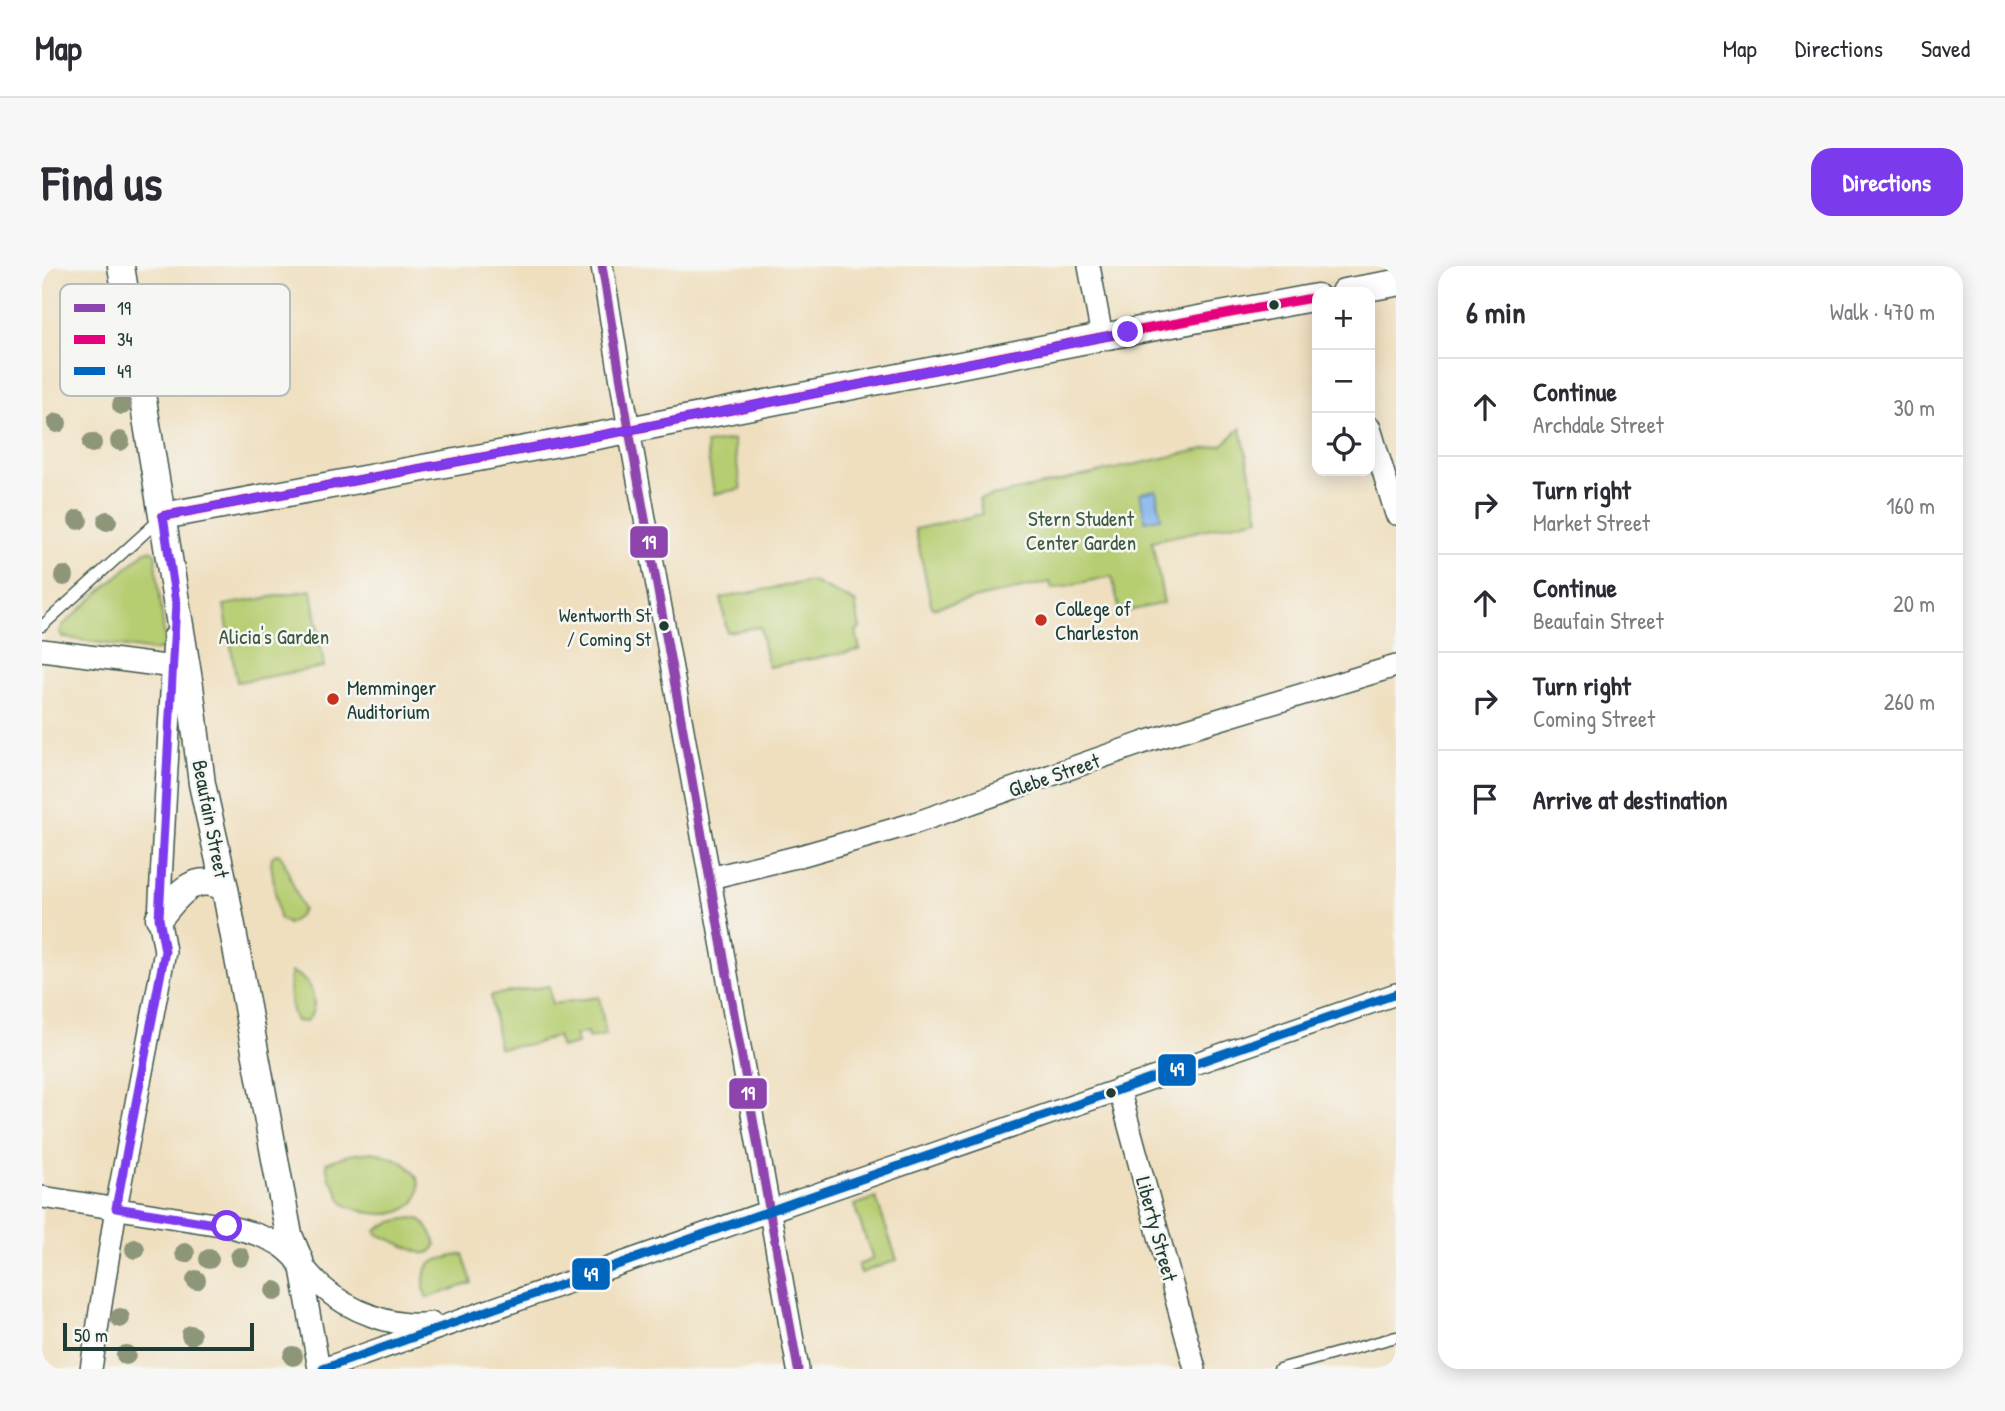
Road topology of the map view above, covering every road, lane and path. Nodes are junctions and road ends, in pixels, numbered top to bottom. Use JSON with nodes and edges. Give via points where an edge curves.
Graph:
{"nodes":[{"id":1,"x":121,"y":266,"type":"edge"},
{"id":2,"x":602,"y":266,"type":"edge"},
{"id":3,"x":1089,"y":266,"type":"edge"},
{"id":4,"x":1396,"y":283,"type":"edge"},
{"id":5,"x":124,"y":284,"type":"edge"},
{"id":6,"x":1372,"y":287,"type":"edge"},
{"id":7,"x":1312,"y":298,"type":"edge"},
{"id":8,"x":1102,"y":337,"type":"junction"},
{"id":9,"x":143,"y":396,"type":"edge"},
{"id":10,"x":629,"y":430,"type":"junction"},
{"id":11,"x":1375,"y":445,"type":"edge"},
{"id":12,"x":1396,"y":514,"type":"edge"},
{"id":13,"x":163,"y":516,"type":"junction"},
{"id":14,"x":176,"y":603,"type":"junction"},
{"id":15,"x":42,"y":626,"type":"edge"},
{"id":16,"x":42,"y":650,"type":"edge"},
{"id":17,"x":1396,"y":666,"type":"edge"},
{"id":18,"x":173,"y":667,"type":"junction"},
{"id":19,"x":710,"y":878,"type":"junction"},
{"id":20,"x":225,"y":888,"type":"junction"},
{"id":21,"x":159,"y":918,"type":"junction"},
{"id":22,"x":1396,"y":994,"type":"edge"},
{"id":23,"x":1119,"y":1089,"type":"junction"},
{"id":24,"x":42,"y":1197,"type":"edge"},
{"id":25,"x":116,"y":1208,"type":"junction"},
{"id":26,"x":770,"y":1210,"type":"junction"},
{"id":27,"x":300,"y":1261,"type":"junction"},
{"id":28,"x":475,"y":1315,"type":"junction"},
{"id":29,"x":1396,"y":1337,"type":"edge"},
{"id":30,"x":90,"y":1369,"type":"edge"},
{"id":31,"x":321,"y":1369,"type":"edge"},
{"id":32,"x":798,"y":1369,"type":"edge"},
{"id":33,"x":1195,"y":1369,"type":"edge"},
{"id":34,"x":1279,"y":1369,"type":"edge"}],
"edges":[{"from":1,"to":5,"type":"street","name":"Beaufain Street"},
{"from":2,"to":10,"type":"street"},
{"from":3,"to":8,"type":"street"},
{"from":4,"to":6,"type":"street"},
{"from":7,"to":8,"type":"street"},
{"from":8,"to":10,"type":"street"},
{"from":9,"to":13,"type":"street","name":"Beaufain Street"},
{"from":10,"to":13,"type":"street"},
{"from":10,"to":19,"type":"street"},
{"from":11,"to":12,"type":"street"},
{"from":13,"to":14,"type":"street","name":"Beaufain Street"},
{"from":13,"to":15,"type":"lane"},
{"from":14,"to":18,"type":"street"},
{"from":14,"to":20,"type":"street","name":"Beaufain Street","via":[[202,784]]},
{"from":16,"to":18,"type":"street"},
{"from":17,"to":19,"type":"street","name":"Glebe Street","via":[[1148,741],[915,823]]},
{"from":18,"to":21,"type":"street"},
{"from":19,"to":26,"type":"street"},
{"from":20,"to":21,"type":"street","via":[[208,881],[191,885]]},
{"from":20,"to":27,"type":"street","name":"Beaufain Street","via":[[289,1235]]},
{"from":21,"to":25,"type":"street","via":[[165,951]]},
{"from":22,"to":23,"type":"street"},
{"from":23,"to":26,"type":"street"},
{"from":23,"to":33,"type":"street","name":"Liberty Street"},
{"from":24,"to":25,"type":"street"},
{"from":25,"to":27,"type":"street","via":[[246,1231],[281,1246]]},
{"from":25,"to":30,"type":"street"},
{"from":26,"to":28,"type":"street"},
{"from":26,"to":32,"type":"street"},
{"from":27,"to":28,"type":"street","via":[[321,1286],[372,1316],[416,1326]]},
{"from":27,"to":31,"type":"street","name":"Beaufain Street"},
{"from":28,"to":31,"type":"street"},
{"from":29,"to":34,"type":"lane"}]}
